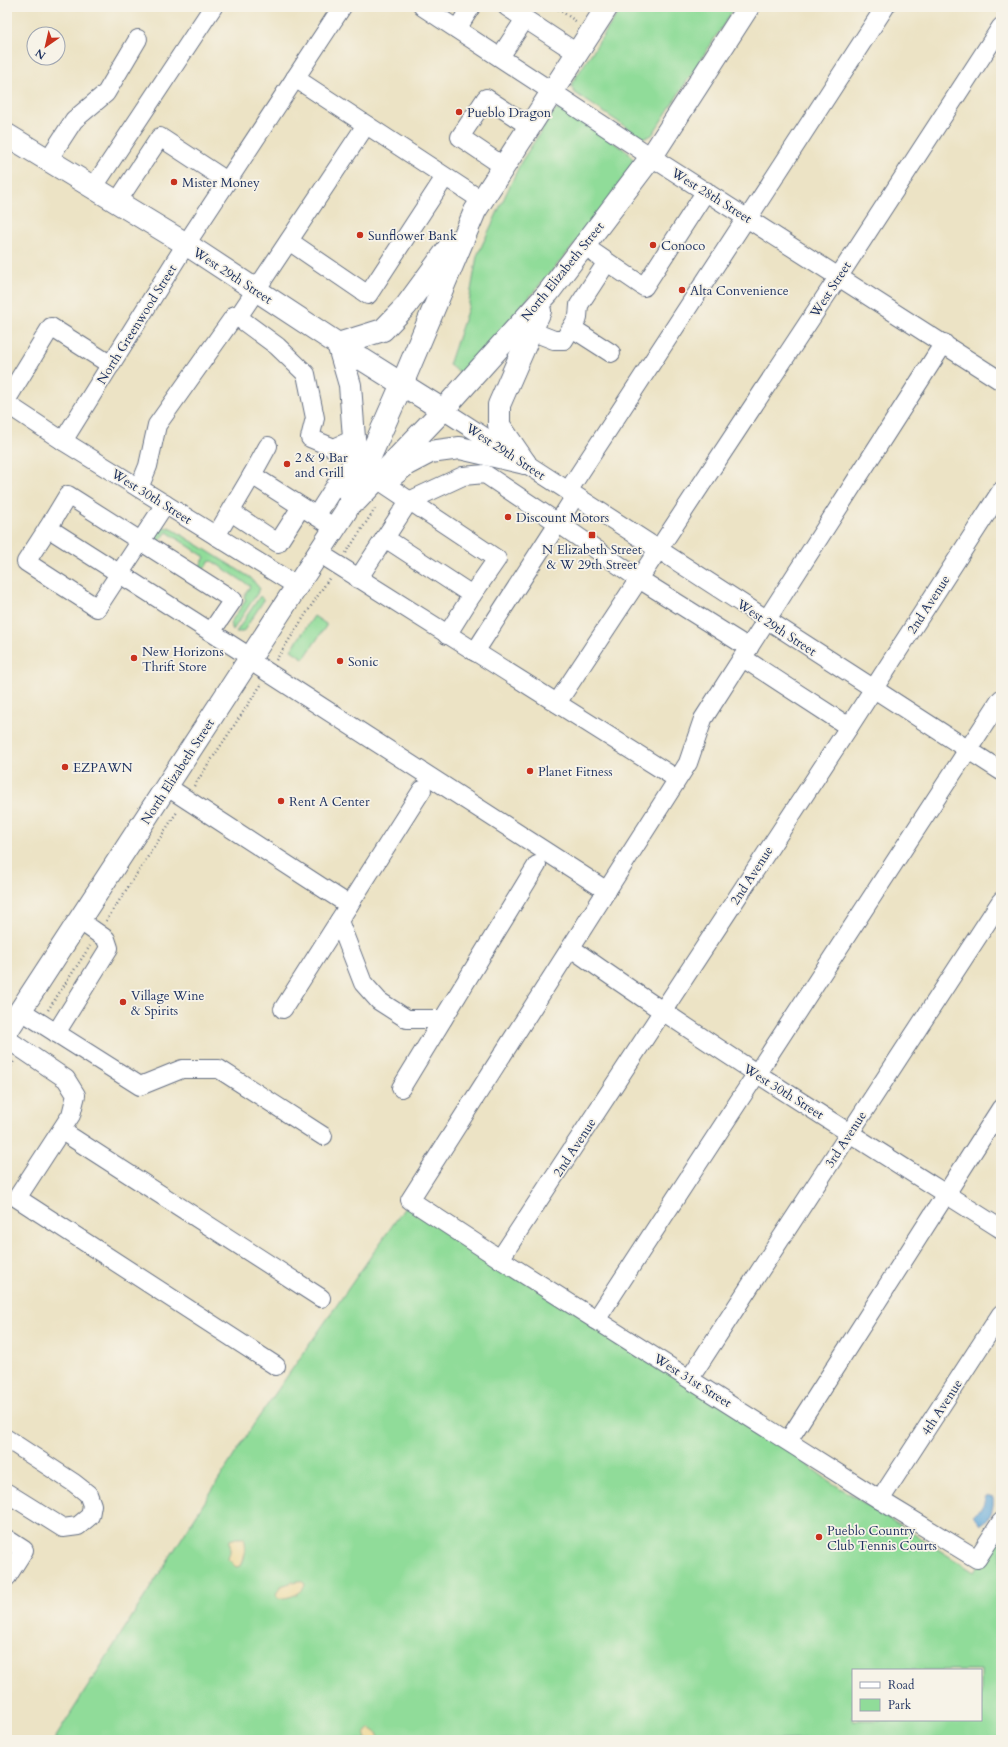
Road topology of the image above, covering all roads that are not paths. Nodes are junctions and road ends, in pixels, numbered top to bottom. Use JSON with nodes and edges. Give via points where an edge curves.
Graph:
{"nodes":[{"id":1,"x":213,"y":7,"type":"edge"},
{"id":2,"x":342,"y":7,"type":"edge"},
{"id":3,"x":423,"y":7,"type":"edge"},
{"id":4,"x":471,"y":7,"type":"edge"},
{"id":5,"x":507,"y":7,"type":"edge"},
{"id":6,"x":607,"y":7,"type":"edge"},
{"id":7,"x":748,"y":7,"type":"edge"},
{"id":8,"x":885,"y":7,"type":"edge"},
{"id":9,"x":525,"y":19,"type":"junction"},
{"id":10,"x":1001,"y":27,"type":"edge"},
{"id":11,"x":457,"y":29,"type":"junction"},
{"id":12,"x":138,"y":39,"type":"dead end"},
{"id":13,"x":577,"y":53,"type":"junction"},
{"id":14,"x":500,"y":57,"type":"junction"},
{"id":15,"x":295,"y":78,"type":"junction"},
{"id":16,"x":552,"y":91,"type":"junction"},
{"id":17,"x":366,"y":125,"type":"junction"},
{"id":18,"x":529,"y":126,"type":"junction"},
{"id":19,"x":7,"y":135,"type":"edge"},
{"id":20,"x":652,"y":156,"type":"junction"},
{"id":21,"x":48,"y":160,"type":"junction"},
{"id":22,"x":503,"y":166,"type":"junction"},
{"id":23,"x":445,"y":177,"type":"junction"},
{"id":24,"x":227,"y":182,"type":"junction"},
{"id":25,"x":94,"y":188,"type":"junction"},
{"id":26,"x":706,"y":191,"type":"junction"},
{"id":27,"x":117,"y":202,"type":"junction"},
{"id":28,"x":478,"y":206,"type":"junction"},
{"id":29,"x":748,"y":217,"type":"junction"},
{"id":30,"x":289,"y":242,"type":"junction"},
{"id":31,"x":186,"y":244,"type":"junction"},
{"id":32,"x":584,"y":246,"type":"junction"},
{"id":33,"x":607,"y":262,"type":"junction"},
{"id":34,"x":839,"y":276,"type":"junction"},
{"id":35,"x":257,"y":290,"type":"junction"},
{"id":36,"x":548,"y":293,"type":"junction"},
{"id":37,"x":238,"y":317,"type":"junction"},
{"id":38,"x":572,"y":328,"type":"junction"},
{"id":39,"x":531,"y":331,"type":"junction"},
{"id":40,"x":944,"y":343,"type":"junction"},
{"id":41,"x":338,"y":344,"type":"junction"},
{"id":42,"x":611,"y":353,"type":"dead end"},
{"id":43,"x":111,"y":365,"type":"junction"},
{"id":44,"x":1001,"y":381,"type":"edge"},
{"id":45,"x":402,"y":384,"type":"junction"},
{"id":46,"x":7,"y":399,"type":"edge"},
{"id":47,"x":7,"y":404,"type":"edge"},
{"id":48,"x":442,"y":410,"type":"junction"},
{"id":49,"x":354,"y":439,"type":"junction"},
{"id":50,"x":63,"y":441,"type":"junction"},
{"id":51,"x":268,"y":446,"type":"dead end"},
{"id":52,"x":525,"y":463,"type":"junction"},
{"id":53,"x":252,"y":474,"type":"junction"},
{"id":54,"x":382,"y":483,"type":"junction"},
{"id":55,"x":139,"y":488,"type":"junction"},
{"id":56,"x":1001,"y":491,"type":"edge"},
{"id":57,"x":572,"y":494,"type":"junction"},
{"id":58,"x":409,"y":501,"type":"junction"},
{"id":59,"x":165,"y":504,"type":"junction"},
{"id":60,"x":343,"y":510,"type":"junction"},
{"id":61,"x":309,"y":511,"type":"junction"},
{"id":62,"x":231,"y":512,"type":"junction"},
{"id":63,"x":558,"y":523,"type":"junction"},
{"id":64,"x":254,"y":527,"type":"junction"},
{"id":65,"x":48,"y":528,"type":"junction"},
{"id":66,"x":216,"y":536,"type":"junction"},
{"id":67,"x":385,"y":538,"type":"junction"},
{"id":68,"x":141,"y":542,"type":"junction"},
{"id":69,"x":278,"y":543,"type":"junction"},
{"id":70,"x":238,"y":550,"type":"junction"},
{"id":71,"x":659,"y":550,"type":"junction"},
{"id":72,"x":318,"y":553,"type":"junction"},
{"id":73,"x":264,"y":565,"type":"junction"},
{"id":74,"x":120,"y":574,"type":"junction"},
{"id":75,"x":358,"y":579,"type":"junction"},
{"id":76,"x":639,"y":579,"type":"junction"},
{"id":77,"x":297,"y":586,"type":"junction"},
{"id":78,"x":472,"y":596,"type":"junction"},
{"id":79,"x":767,"y":621,"type":"junction"},
{"id":80,"x":211,"y":632,"type":"junction"},
{"id":81,"x":447,"y":635,"type":"junction"},
{"id":82,"x":475,"y":652,"type":"junction"},
{"id":83,"x":746,"y":653,"type":"junction"},
{"id":84,"x":250,"y":659,"type":"junction"},
{"id":85,"x":873,"y":690,"type":"junction"},
{"id":86,"x":1001,"y":699,"type":"edge"},
{"id":87,"x":557,"y":703,"type":"junction"},
{"id":88,"x":849,"y":726,"type":"junction"},
{"id":89,"x":968,"y":750,"type":"junction"},
{"id":90,"x":1001,"y":771,"type":"edge"},
{"id":91,"x":677,"y":780,"type":"junction"},
{"id":92,"x":166,"y":786,"type":"junction"},
{"id":93,"x":422,"y":790,"type":"dead end"},
{"id":94,"x":537,"y":865,"type":"dead end"},
{"id":95,"x":607,"y":891,"type":"junction"},
{"id":96,"x":1001,"y":901,"type":"edge"},
{"id":97,"x":349,"y":905,"type":"junction"},
{"id":98,"x":79,"y":920,"type":"junction"},
{"id":99,"x":338,"y":921,"type":"junction"},
{"id":100,"x":570,"y":948,"type":"junction"},
{"id":101,"x":20,"y":1010,"type":"junction"},
{"id":102,"x":283,"y":1010,"type":"dead end"},
{"id":103,"x":662,"y":1012,"type":"junction"},
{"id":104,"x":444,"y":1019,"type":"junction"},
{"id":105,"x":7,"y":1031,"type":"edge"},
{"id":106,"x":56,"y":1034,"type":"junction"},
{"id":107,"x":7,"y":1038,"type":"edge"},
{"id":108,"x":757,"y":1075,"type":"junction"},
{"id":109,"x":401,"y":1088,"type":"dead end"},
{"id":110,"x":1001,"y":1108,"type":"edge"},
{"id":111,"x":62,"y":1131,"type":"junction"},
{"id":112,"x":850,"y":1132,"type":"junction"},
{"id":113,"x":323,"y":1136,"type":"dead end"},
{"id":114,"x":946,"y":1194,"type":"junction"},
{"id":115,"x":1001,"y":1229,"type":"edge"},
{"id":116,"x":500,"y":1259,"type":"junction"},
{"id":117,"x":321,"y":1298,"type":"dead end"},
{"id":118,"x":1001,"y":1314,"type":"edge"},
{"id":119,"x":596,"y":1320,"type":"junction"},
{"id":120,"x":276,"y":1366,"type":"dead end"},
{"id":121,"x":690,"y":1378,"type":"junction"},
{"id":122,"x":7,"y":1439,"type":"edge"},
{"id":123,"x":788,"y":1441,"type":"junction"},
{"id":124,"x":7,"y":1493,"type":"edge"},
{"id":125,"x":880,"y":1500,"type":"junction"},
{"id":126,"x":1001,"y":1522,"type":"edge"},
{"id":127,"x":7,"y":1539,"type":"edge"},
{"id":128,"x":7,"y":1577,"type":"edge"}],
"edges":[{"from":1,"to":25,"type":"street"},
{"from":2,"to":15,"type":"street","name":"North Greenwood Street"},
{"from":3,"to":11,"type":"street","name":"West 28th Street"},
{"from":4,"to":11,"type":"street"},
{"from":5,"to":9,"type":"street"},
{"from":6,"to":13,"type":"main road","name":"North Elizabeth Street"},
{"from":7,"to":20,"type":"main road","name":"North Elizabeth Street"},
{"from":8,"to":29,"type":"street"},
{"from":9,"to":13,"type":"street"},
{"from":9,"to":14,"type":"street"},
{"from":10,"to":34,"type":"street","name":"West Street"},
{"from":11,"to":14,"type":"street","name":"West 28th Street"},
{"from":12,"to":21,"type":"street","via":[[106,93],[74,120]]},
{"from":13,"to":16,"type":"main road","name":"North Elizabeth Street"},
{"from":14,"to":16,"type":"street","name":"West 28th Street"},
{"from":15,"to":17,"type":"street"},
{"from":15,"to":24,"type":"street","name":"North Greenwood Street"},
{"from":16,"to":18,"type":"main road","name":"North Elizabeth Street"},
{"from":16,"to":20,"type":"street","name":"West 28th Street"},
{"from":17,"to":23,"type":"street"},
{"from":17,"to":30,"type":"street"},
{"from":18,"to":22,"type":"main road","name":"North Elizabeth Street"},
{"from":18,"to":22,"type":"street","via":[[486,98],[460,137]]},
{"from":19,"to":21,"type":"main road","name":"West 29th Street"},
{"from":20,"to":26,"type":"street","name":"West 28th Street"},
{"from":20,"to":32,"type":"main road","name":"North Elizabeth Street"},
{"from":21,"to":25,"type":"main road","name":"West 29th Street"},
{"from":22,"to":28,"type":"main road","name":"North Elizabeth Street"},
{"from":23,"to":28,"type":"street"},
{"from":23,"to":30,"type":"street","via":[[368,295]]},
{"from":24,"to":27,"type":"street","via":[[160,137]]},
{"from":24,"to":31,"type":"street","name":"North Greenwood Street"},
{"from":25,"to":27,"type":"main road","name":"West 29th Street"},
{"from":26,"to":29,"type":"street","name":"West 28th Street"},
{"from":26,"to":33,"type":"street","via":[[644,287]]},
{"from":27,"to":31,"type":"main road","name":"West 29th Street"},
{"from":28,"to":41,"type":"main road","via":[[406,306],[383,330]]},
{"from":28,"to":45,"type":"main road","name":"North Elizabeth Street"},
{"from":29,"to":34,"type":"street","name":"West 28th Street"},
{"from":29,"to":57,"type":"street"},
{"from":30,"to":35,"type":"street"},
{"from":31,"to":35,"type":"main road","name":"West 29th Street"},
{"from":31,"to":43,"type":"street","name":"North Greenwood Street"},
{"from":32,"to":33,"type":"street"},
{"from":32,"to":36,"type":"main road","name":"North Elizabeth Street"},
{"from":33,"to":38,"type":"street","via":[[579,305],[578,317]]},
{"from":34,"to":40,"type":"street","name":"West 28th Street"},
{"from":34,"to":71,"type":"street","name":"West Street"},
{"from":35,"to":37,"type":"street"},
{"from":35,"to":41,"type":"main road","name":"West 29th Street"},
{"from":36,"to":39,"type":"main road"},
{"from":36,"to":48,"type":"main road","name":"North Elizabeth Street"},
{"from":37,"to":49,"type":"street","via":[[277,346],[306,374],[315,418],[310,438],[334,448]]},
{"from":37,"to":55,"type":"street","via":[[235,315],[157,425],[148,466]]},
{"from":38,"to":39,"type":"street","via":[[564,340],[554,340]]},
{"from":38,"to":42,"type":"street"},
{"from":39,"to":52,"type":"main road","via":[[499,405],[498,426]]},
{"from":40,"to":44,"type":"street","name":"West 28th Street"},
{"from":40,"to":79,"type":"street"},
{"from":41,"to":45,"type":"main road","name":"West 29th Street"},
{"from":41,"to":49,"type":"main road","via":[[350,385]]},
{"from":43,"to":46,"type":"street","via":[[51,327]]},
{"from":43,"to":50,"type":"street","name":"North Greenwood Street"},
{"from":45,"to":48,"type":"main road","name":"West 29th Street"},
{"from":45,"to":60,"type":"main road","name":"North Elizabeth Street"},
{"from":47,"to":50,"type":"street","name":"West 30th Street"},
{"from":48,"to":52,"type":"street","name":"West 29th Street"},
{"from":48,"to":60,"type":"main road","name":"North Elizabeth Street"},
{"from":49,"to":60,"type":"main road","via":[[355,451]]},
{"from":50,"to":55,"type":"street","name":"West 30th Street"},
{"from":51,"to":53,"type":"street"},
{"from":52,"to":54,"type":"main road","via":[[460,448],[430,452],[407,464]]},
{"from":52,"to":57,"type":"street","name":"West 29th Street"},
{"from":53,"to":61,"type":"street"},
{"from":53,"to":62,"type":"street"},
{"from":54,"to":58,"type":"street"},
{"from":54,"to":60,"type":"main road"},
{"from":55,"to":59,"type":"street","name":"West 30th Street"},
{"from":56,"to":85,"type":"street","name":"2nd Avenue"},
{"from":57,"to":63,"type":"street"},
{"from":57,"to":71,"type":"street","name":"West 29th Street"},
{"from":58,"to":63,"type":"street","via":[[463,476],[485,474]]},
{"from":58,"to":67,"type":"street"},
{"from":58,"to":78,"type":"street","via":[[497,559]]},
{"from":59,"to":66,"type":"street","name":"West 30th Street"},
{"from":59,"to":68,"type":"street"},
{"from":60,"to":61,"type":"street"},
{"from":60,"to":61,"type":"street","via":[[337,483]]},
{"from":60,"to":72,"type":"main road","name":"North Elizabeth Street"},
{"from":61,"to":69,"type":"street"},
{"from":62,"to":64,"type":"street"},
{"from":62,"to":66,"type":"street"},
{"from":63,"to":76,"type":"street"},
{"from":63,"to":82,"type":"street"},
{"from":64,"to":69,"type":"street"},
{"from":64,"to":70,"type":"street"},
{"from":65,"to":68,"type":"street","via":[[68,495]]},
{"from":65,"to":74,"type":"street"},
{"from":65,"to":74,"type":"street","via":[[26,562],[97,608]]},
{"from":66,"to":70,"type":"street","name":"West 30th Street"},
{"from":67,"to":75,"type":"street"},
{"from":67,"to":78,"type":"street"},
{"from":68,"to":74,"type":"street"},
{"from":68,"to":80,"type":"street","via":[[233,600]]},
{"from":69,"to":73,"type":"street"},
{"from":70,"to":73,"type":"street","name":"West 30th Street"},
{"from":71,"to":76,"type":"street","name":"West Street"},
{"from":71,"to":79,"type":"street","name":"West 29th Street"},
{"from":72,"to":75,"type":"street"},
{"from":72,"to":77,"type":"main road","name":"North Elizabeth Street"},
{"from":73,"to":77,"type":"street","name":"West 30th Street"},
{"from":74,"to":80,"type":"street"},
{"from":75,"to":81,"type":"street"},
{"from":76,"to":83,"type":"street"},
{"from":76,"to":87,"type":"street","name":"West Street"},
{"from":77,"to":84,"type":"main road","name":"North Elizabeth Street"},
{"from":78,"to":81,"type":"street"},
{"from":79,"to":83,"type":"street"},
{"from":79,"to":85,"type":"street","name":"West 29th Street"},
{"from":80,"to":84,"type":"street"},
{"from":81,"to":82,"type":"street"},
{"from":82,"to":87,"type":"street"},
{"from":83,"to":88,"type":"street"},
{"from":83,"to":91,"type":"street","via":[[703,719],[688,763]]},
{"from":84,"to":92,"type":"main road","name":"North Elizabeth Street"},
{"from":84,"to":95,"type":"street"},
{"from":85,"to":88,"type":"street","name":"2nd Avenue"},
{"from":85,"to":89,"type":"street","name":"West 29th Street"},
{"from":86,"to":89,"type":"street"},
{"from":87,"to":91,"type":"street"},
{"from":88,"to":103,"type":"street","name":"2nd Avenue"},
{"from":89,"to":90,"type":"street","name":"West 29th Street"},
{"from":89,"to":108,"type":"street"},
{"from":91,"to":95,"type":"street"},
{"from":92,"to":97,"type":"street"},
{"from":92,"to":98,"type":"main road","name":"North Elizabeth Street"},
{"from":93,"to":97,"type":"street"},
{"from":94,"to":104,"type":"street"},
{"from":95,"to":100,"type":"street"},
{"from":96,"to":112,"type":"street","name":"3rd Avenue"},
{"from":97,"to":99,"type":"street"},
{"from":98,"to":101,"type":"main road","name":"North Elizabeth Street"},
{"from":98,"to":106,"type":"street","via":[[106,939],[109,948]]},
{"from":99,"to":102,"type":"street"},
{"from":99,"to":104,"type":"street","via":[[363,983],[379,1001],[407,1018]]},
{"from":100,"to":103,"type":"street","name":"West 30th Street"},
{"from":100,"to":116,"type":"street","name":"West 31st Street","via":[[410,1200]]},
{"from":101,"to":105,"type":"main road","name":"North Elizabeth Street"},
{"from":101,"to":106,"type":"street"},
{"from":103,"to":108,"type":"street","name":"West 30th Street"},
{"from":103,"to":116,"type":"street","name":"2nd Avenue"},
{"from":104,"to":109,"type":"street"},
{"from":106,"to":113,"type":"street","via":[[140,1086],[182,1069],[218,1069]]},
{"from":107,"to":111,"type":"street","via":[[66,1079],[76,1095],[71,1115]]},
{"from":108,"to":112,"type":"street","name":"West 30th Street"},
{"from":108,"to":119,"type":"street"},
{"from":110,"to":114,"type":"street"},
{"from":111,"to":117,"type":"street"},
{"from":111,"to":120,"type":"street","via":[[17,1198]]},
{"from":112,"to":114,"type":"street","name":"West 30th Street"},
{"from":112,"to":121,"type":"street","name":"3rd Avenue"},
{"from":114,"to":115,"type":"street","name":"West 30th Street"},
{"from":114,"to":123,"type":"street"},
{"from":116,"to":119,"type":"street","name":"West 31st Street"},
{"from":118,"to":125,"type":"street","name":"4th Avenue"},
{"from":119,"to":121,"type":"street","name":"West 31st Street"},
{"from":121,"to":123,"type":"street","name":"West 31st Street"},
{"from":122,"to":124,"type":"street","via":[[88,1494],[92,1505],[90,1516],[78,1526],[64,1528]]},
{"from":123,"to":125,"type":"street","name":"West 31st Street"},
{"from":125,"to":126,"type":"street","name":"West 31st Street","via":[[977,1559]]},
{"from":127,"to":128,"type":"street","via":[[24,1550]]}]}
